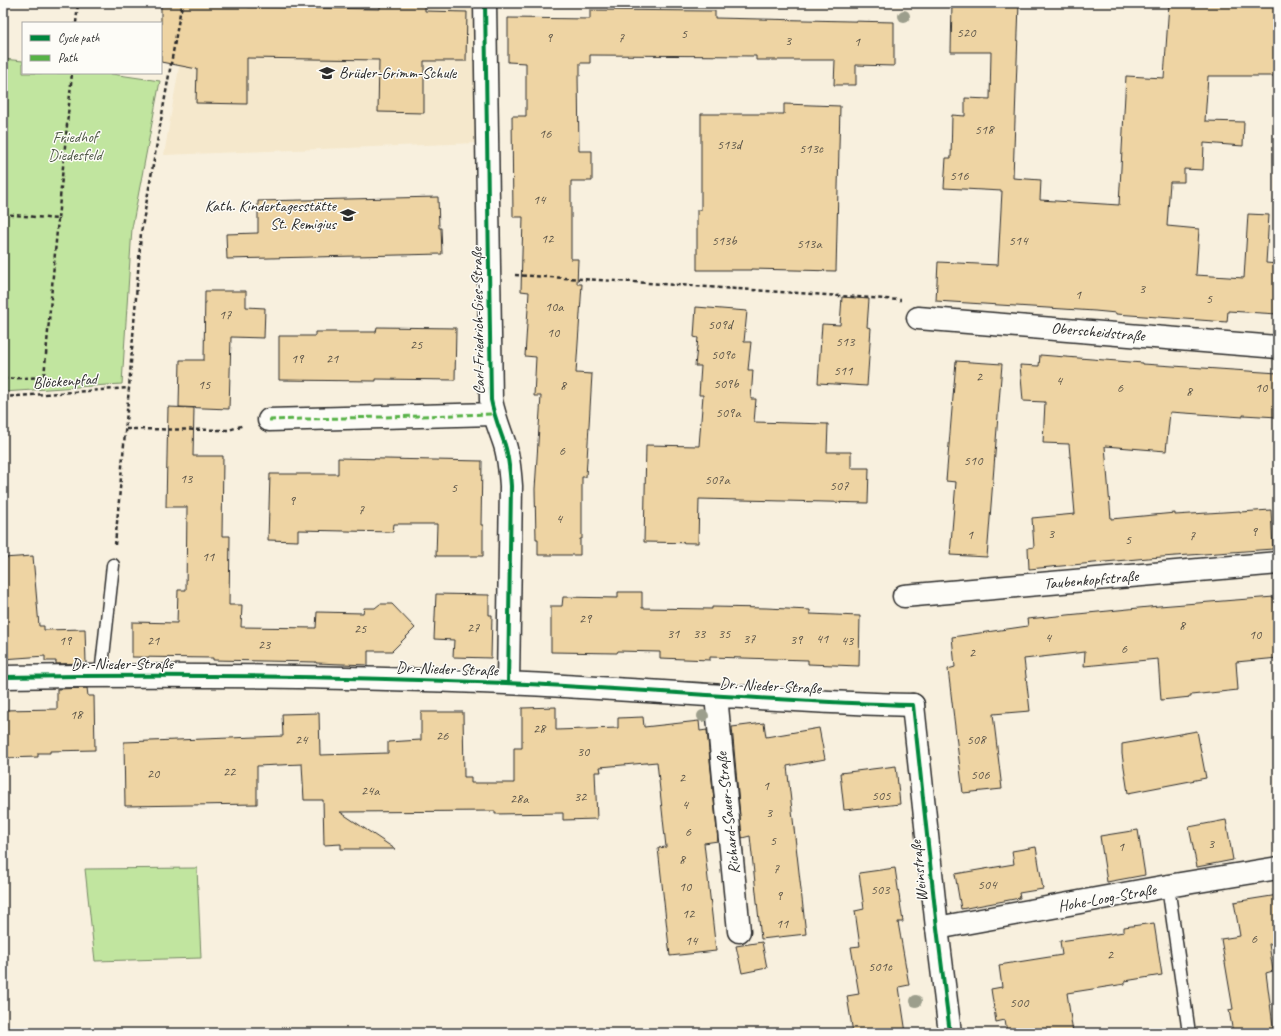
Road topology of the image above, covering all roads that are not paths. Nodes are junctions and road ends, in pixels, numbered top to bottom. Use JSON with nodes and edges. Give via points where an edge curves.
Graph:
{"nodes":[{"id":1,"x":485,"y":3,"type":"edge"},
{"id":2,"x":918,"y":318,"type":"dead end"},
{"id":3,"x":1278,"y":347,"type":"edge"},
{"id":4,"x":494,"y":414,"type":"junction"},
{"id":5,"x":269,"y":420,"type":"road end"},
{"id":6,"x":1278,"y":564,"type":"edge"},
{"id":7,"x":113,"y":565,"type":"road end"},
{"id":8,"x":904,"y":596,"type":"dead end"},
{"id":9,"x":101,"y":675,"type":"junction"},
{"id":10,"x":3,"y":677,"type":"edge"},
{"id":11,"x":508,"y":683,"type":"junction"},
{"id":12,"x":716,"y":696,"type":"junction"},
{"id":13,"x":913,"y":705,"type":"joint"},
{"id":14,"x":1278,"y":868,"type":"edge"},
{"id":15,"x":1168,"y":886,"type":"junction"},
{"id":16,"x":937,"y":928,"type":"junction"},
{"id":17,"x":740,"y":931,"type":"dead end"},
{"id":18,"x":950,"y":1033,"type":"edge"},
{"id":19,"x":1189,"y":1033,"type":"edge"}],
"edges":[{"from":1,"to":4,"type":"street","name":"Carl-Friedrich-Gies-Straße","via":[[491,400]]},
{"from":2,"to":3,"type":"street","name":"Oberscheidstraße"},
{"from":4,"to":5,"type":"street","name":"Carl-Friedrich-Gies-Straße"},
{"from":4,"to":11,"type":"street","name":"Carl-Friedrich-Gies-Straße","via":[[505,446],[511,486]]},
{"from":6,"to":8,"type":"street","name":"Taubenkopfstraße"},
{"from":7,"to":9,"type":"lane","name":"Dr.-Nieder-Straße"},
{"from":9,"to":10,"type":"street","name":"Dr.-Nieder-Straße"},
{"from":9,"to":11,"type":"street","name":"Dr.-Nieder-Straße"},
{"from":11,"to":12,"type":"street","name":"Dr.-Nieder-Straße"},
{"from":12,"to":13,"type":"street","name":"Dr.-Nieder-Straße"},
{"from":12,"to":17,"type":"street","name":"Richard-Sauer-Straße"},
{"from":13,"to":16,"type":"street","name":"Weinstraße"},
{"from":14,"to":15,"type":"street","name":"Hohe-Loog-Straße"},
{"from":15,"to":16,"type":"street","name":"Hohe-Loog-Straße"},
{"from":15,"to":19,"type":"lane"},
{"from":16,"to":18,"type":"street","name":"Weinstraße"}]}
